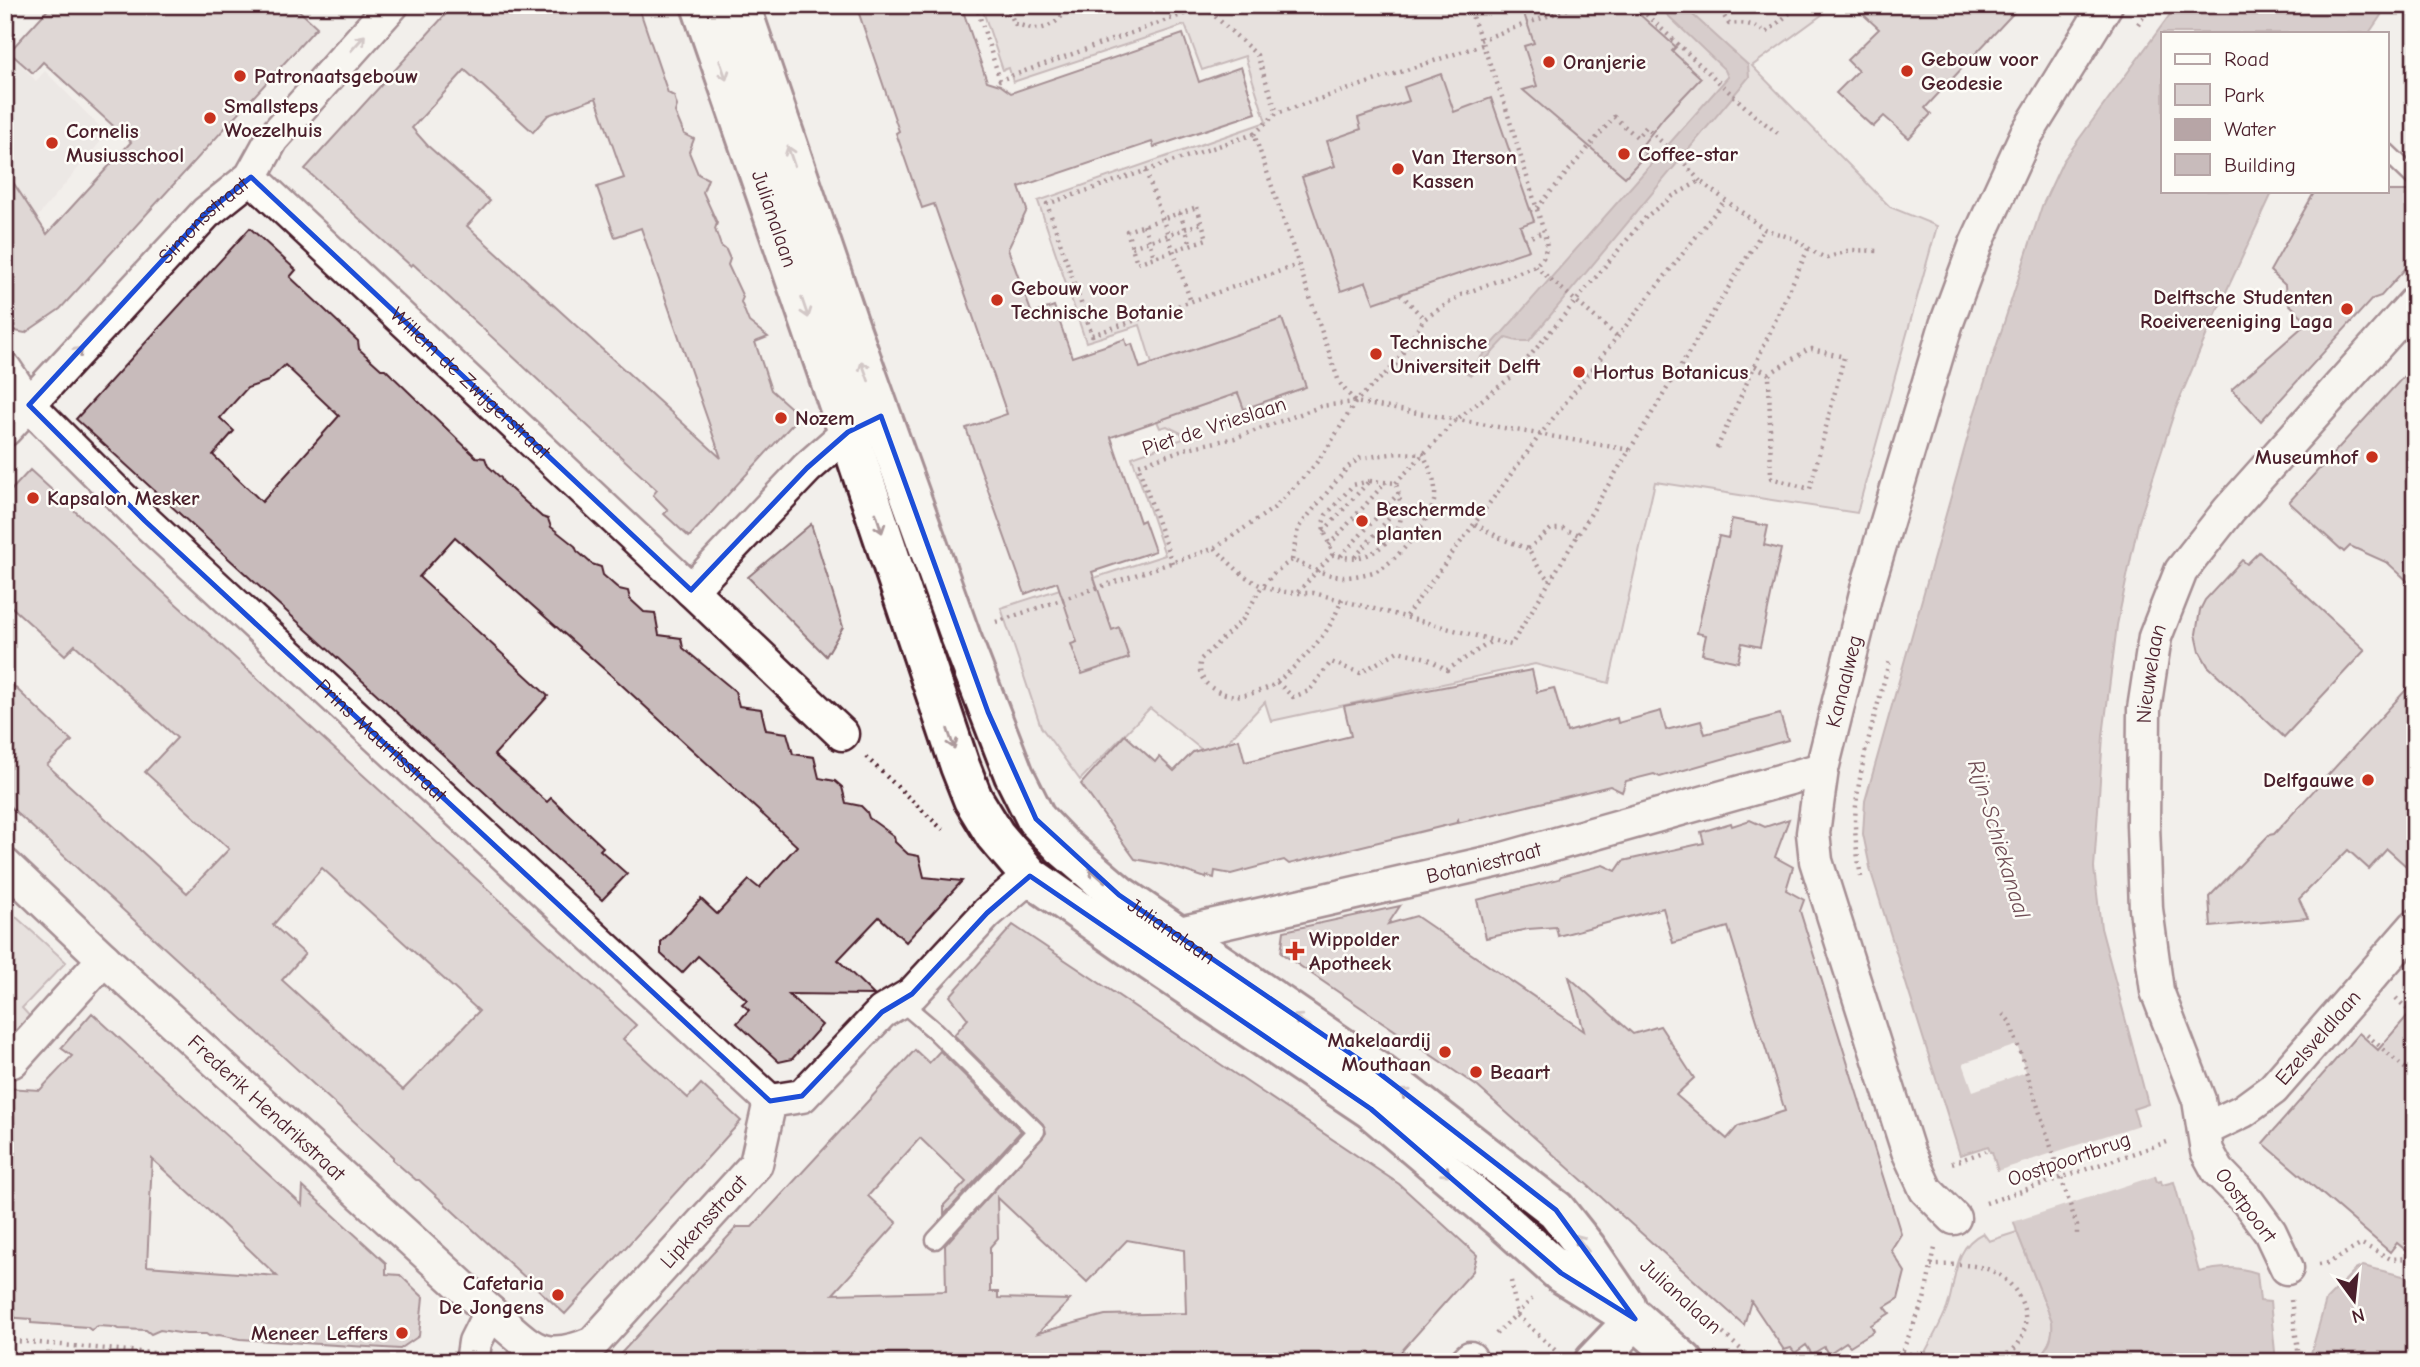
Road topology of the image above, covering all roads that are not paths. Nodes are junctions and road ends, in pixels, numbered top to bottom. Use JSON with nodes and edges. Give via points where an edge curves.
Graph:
{"nodes":[{"id":1,"x":392,"y":5,"type":"edge"},
{"id":2,"x":701,"y":5,"type":"edge"},
{"id":3,"x":740,"y":5,"type":"edge"},
{"id":4,"x":2106,"y":5,"type":"edge"},
{"id":5,"x":2388,"y":153,"type":"edge"},
{"id":6,"x":251,"y":177,"type":"junction"},
{"id":7,"x":2415,"y":179,"type":"edge"},
{"id":8,"x":2415,"y":302,"type":"edge"},
{"id":9,"x":5,"y":369,"type":"edge"},
{"id":10,"x":29,"y":405,"type":"junction"},
{"id":11,"x":865,"y":424,"type":"junction"},
{"id":12,"x":5,"y":430,"type":"edge"},
{"id":13,"x":691,"y":590,"type":"junction"},
{"id":14,"x":842,"y":734,"type":"dead end"},
{"id":15,"x":1822,"y":769,"type":"junction"},
{"id":16,"x":5,"y":865,"type":"edge"},
{"id":17,"x":1030,"y":876,"type":"junction"},
{"id":18,"x":2415,"y":926,"type":"edge"},
{"id":19,"x":1163,"y":948,"type":"junction"},
{"id":20,"x":104,"y":959,"type":"junction"},
{"id":21,"x":900,"y":1001,"type":"junction"},
{"id":22,"x":5,"y":1060,"type":"edge"},
{"id":23,"x":770,"y":1101,"type":"junction"},
{"id":24,"x":2204,"y":1130,"type":"junction"},
{"id":25,"x":1954,"y":1218,"type":"road end"},
{"id":26,"x":935,"y":1240,"type":"dead end"},
{"id":27,"x":2287,"y":1268,"type":"road end"},
{"id":28,"x":490,"y":1312,"type":"junction"},
{"id":29,"x":1635,"y":1320,"type":"junction"},
{"id":30,"x":1577,"y":1358,"type":"edge"},
{"id":31,"x":1672,"y":1358,"type":"edge"},
{"id":32,"x":472,"y":1362,"type":"edge"}],
"edges":[{"from":6,"to":1,"type":"street","name":"Simonsstraat","one_way":true,"via":[[272,139]]},
{"from":2,"to":11,"type":"main road","name":"Julianalaan","one_way":true},
{"from":11,"to":3,"type":"main road","name":"Julianalaan","one_way":true},
{"from":4,"to":15,"type":"street","name":"Kanaalweg","via":[[2026,135],[1976,244],[1946,325],[1868,585]]},
{"from":5,"to":7,"type":"lane"},
{"from":10,"to":6,"type":"street","name":"Simonsstraat","one_way":true,"via":[[206,213]]},
{"from":6,"to":13,"type":"street","name":"Willem de Zwijgerstraat"},
{"from":8,"to":24,"type":"street","name":"Nieuwelaan","via":[[2229,510],[2181,571],[2155,637],[2144,709],[2146,908],[2157,991],[2199,1100]]},
{"from":9,"to":10,"type":"street","name":"Prins Mauritsstraat"},
{"from":10,"to":12,"type":"street","name":"Simonsstraat"},
{"from":10,"to":23,"type":"street","name":"Prins Mauritsstraat","via":[[154,530]]},
{"from":11,"to":13,"type":"street","via":[[807,468]]},
{"from":11,"to":17,"type":"main road","name":"Julianalaan","one_way":true,"via":[[972,799]]},
{"from":19,"to":11,"type":"main road","name":"Julianalaan","one_way":true,"via":[[1119,895],[1036,819]]},
{"from":13,"to":14,"type":"street"},
{"from":15,"to":19,"type":"street","name":"Botaniestraat"},
{"from":15,"to":25,"type":"street","name":"Kanaalweg","via":[[1813,833],[1816,861],[1909,1152],[1926,1190]]},
{"from":16,"to":20,"type":"street","name":"Frederik Hendrikstraat"},
{"from":17,"to":19,"type":"main road","name":"Julianalaan"},
{"from":17,"to":21,"type":"street"},
{"from":18,"to":24,"type":"street","name":"Ezelsveldlaan","via":[[2273,1089]]},
{"from":19,"to":29,"type":"main road","name":"Julianalaan","via":[[1371,1109],[1561,1273]]},
{"from":20,"to":22,"type":"street","via":[[12,1061]]},
{"from":20,"to":28,"type":"street","name":"Frederik Hendrikstraat"},
{"from":21,"to":23,"type":"street","via":[[882,1012],[802,1096]]},
{"from":21,"to":26,"type":"lane","via":[[1036,1131]]},
{"from":23,"to":28,"type":"street","name":"Lipkensstraat","via":[[756,1164],[593,1343],[572,1352],[535,1350]]},
{"from":24,"to":27,"type":"street","name":"Oostpoort","via":[[2207,1151],[2218,1171],[2270,1232]]},
{"from":28,"to":32,"type":"street","via":[[475,1342]]},
{"from":29,"to":30,"type":"main road"},
{"from":29,"to":31,"type":"main road","name":"Julianalaan"}]}
